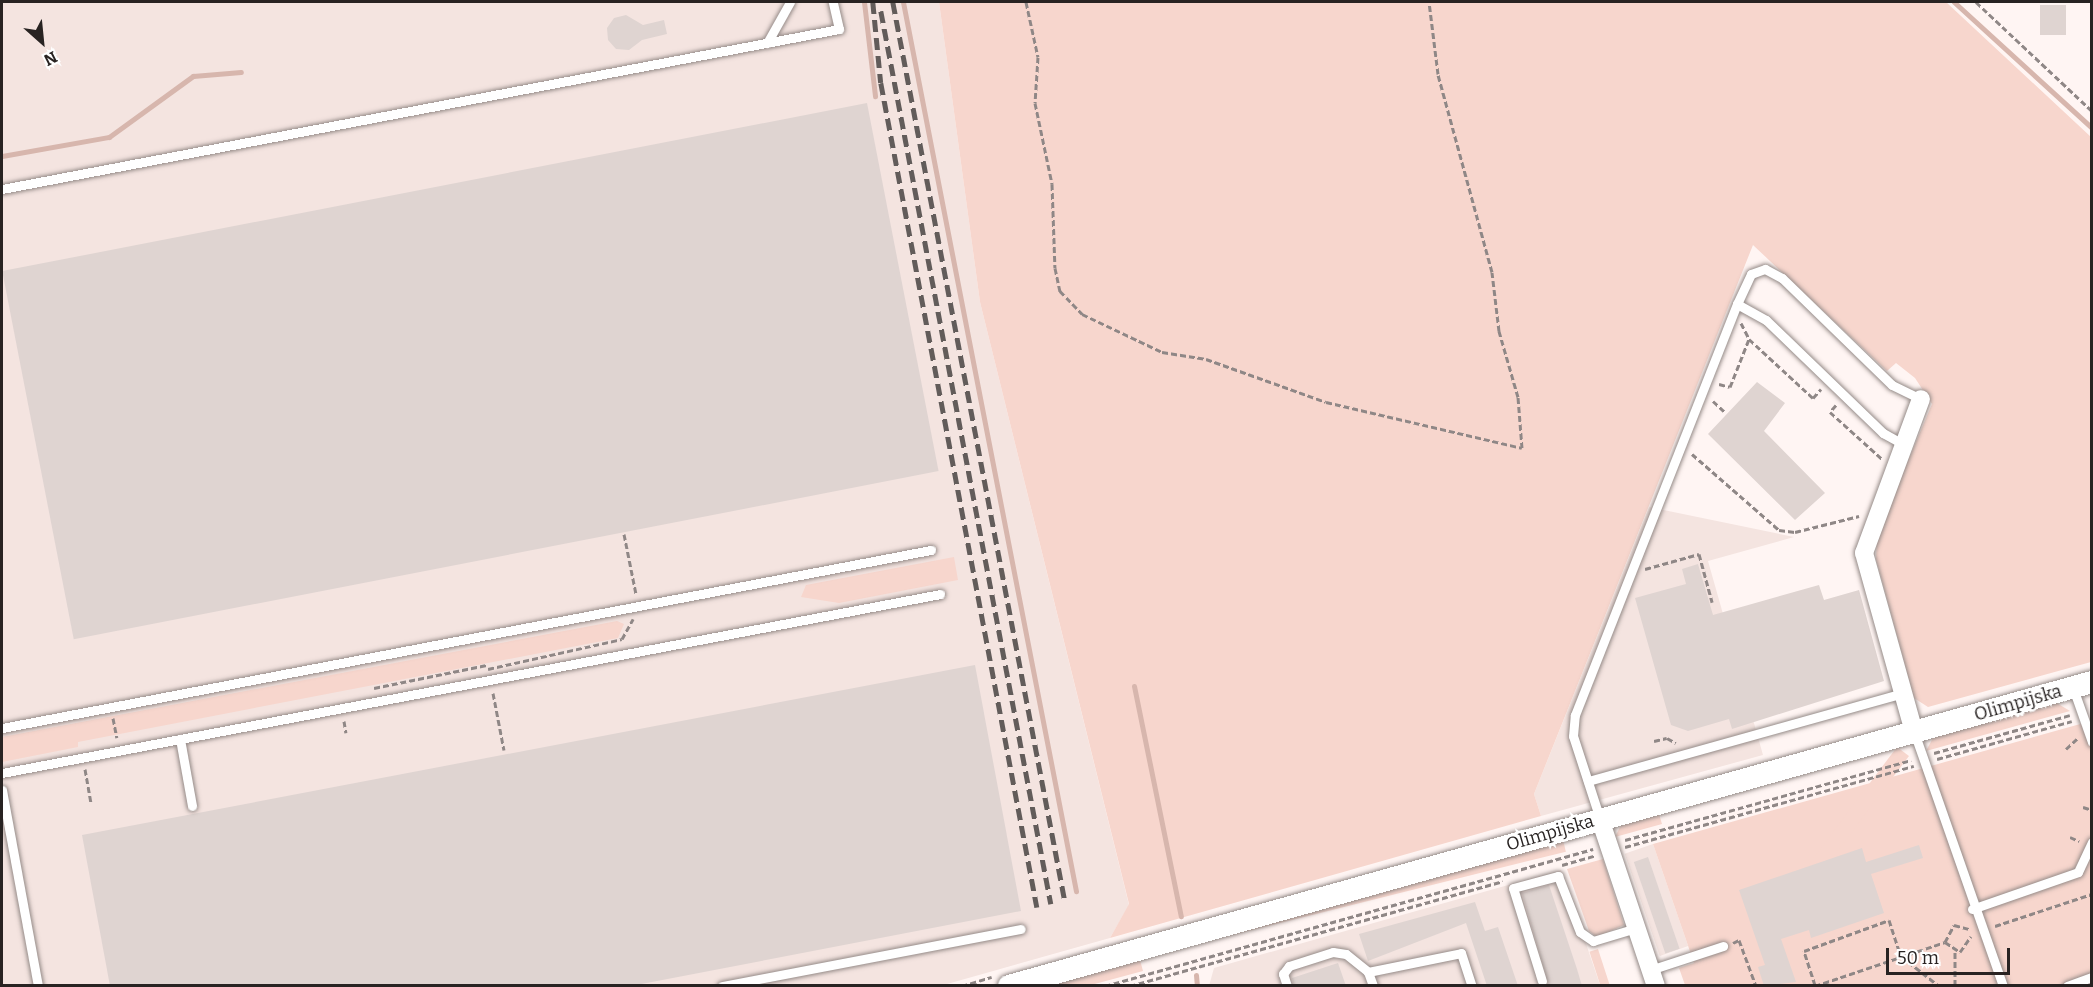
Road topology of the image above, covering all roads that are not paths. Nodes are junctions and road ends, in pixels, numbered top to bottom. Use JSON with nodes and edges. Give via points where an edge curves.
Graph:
{"nodes":[{"id":1,"x":790,"y":2,"type":"edge"},
{"id":2,"x":833,"y":2,"type":"edge"},
{"id":3,"x":767,"y":43,"type":"junction"},
{"id":4,"x":2,"y":189,"type":"edge"},
{"id":5,"x":1737,"y":304,"type":"junction"},
{"id":6,"x":1921,"y":399,"type":"joint"},
{"id":7,"x":1905,"y":444,"type":"junction"},
{"id":8,"x":931,"y":550,"type":"dead end"},
{"id":9,"x":940,"y":594,"type":"dead end"},
{"id":10,"x":2082,"y":685,"type":"edge"},
{"id":11,"x":1903,"y":693,"type":"junction"},
{"id":12,"x":2,"y":728,"type":"edge"},
{"id":13,"x":1914,"y":732,"type":"junction"},
{"id":14,"x":180,"y":738,"type":"junction"},
{"id":15,"x":2091,"y":742,"type":"edge"},
{"id":16,"x":2,"y":773,"type":"edge"},
{"id":17,"x":1588,"y":781,"type":"junction"},
{"id":18,"x":2,"y":790,"type":"edge"},
{"id":19,"x":192,"y":806,"type":"dead end"},
{"id":20,"x":1600,"y":819,"type":"junction"},
{"id":21,"x":2091,"y":842,"type":"edge"},
{"id":22,"x":1972,"y":909,"type":"junction"},
{"id":23,"x":1636,"y":928,"type":"junction"},
{"id":24,"x":1021,"y":929,"type":"dead end"},
{"id":25,"x":1723,"y":946,"type":"road end"},
{"id":26,"x":1368,"y":972,"type":"junction"},
{"id":27,"x":2091,"y":977,"type":"edge"},
{"id":28,"x":1653,"y":978,"type":"edge"},
{"id":29,"x":1542,"y":981,"type":"dead end"},
{"id":30,"x":38,"y":986,"type":"edge"},
{"id":31,"x":722,"y":986,"type":"edge"},
{"id":32,"x":1009,"y":986,"type":"edge"},
{"id":33,"x":1287,"y":986,"type":"edge"},
{"id":34,"x":1373,"y":986,"type":"edge"},
{"id":35,"x":1472,"y":986,"type":"edge"},
{"id":36,"x":2003,"y":986,"type":"edge"},
{"id":37,"x":2067,"y":986,"type":"edge"}],
"edges":[{"from":1,"to":3,"type":"lane"},
{"from":2,"to":3,"type":"lane","via":[[839,29]]},
{"from":3,"to":4,"type":"lane"},
{"from":5,"to":6,"type":"lane","via":[[1751,274],[1765,268],[1782,278],[1892,385]]},
{"from":5,"to":7,"type":"lane","via":[[1766,320],[1883,433]]},
{"from":5,"to":17,"type":"lane","via":[[1572,725]]},
{"from":6,"to":7,"type":"street"},
{"from":7,"to":11,"type":"street","via":[[1864,553]]},
{"from":8,"to":12,"type":"lane"},
{"from":9,"to":14,"type":"lane"},
{"from":10,"to":13,"type":"street","name":"Olimpijska"},
{"from":10,"to":15,"type":"lane"},
{"from":11,"to":13,"type":"street"},
{"from":11,"to":17,"type":"lane"},
{"from":13,"to":20,"type":"street","name":"Olimpijska"},
{"from":13,"to":22,"type":"lane"},
{"from":14,"to":16,"type":"lane"},
{"from":14,"to":19,"type":"lane"},
{"from":17,"to":20,"type":"lane"},
{"from":18,"to":30,"type":"lane"},
{"from":20,"to":23,"type":"street"},
{"from":20,"to":32,"type":"street","name":"Olimpijska"},
{"from":21,"to":22,"type":"lane","via":[[2078,872]]},
{"from":22,"to":36,"type":"lane","via":[[1976,932]]},
{"from":23,"to":28,"type":"street"},
{"from":23,"to":29,"type":"lane","via":[[1593,941],[1580,932],[1558,876],[1513,888]]},
{"from":24,"to":31,"type":"lane"},
{"from":25,"to":28,"type":"lane"},
{"from":26,"to":33,"type":"lane","via":[[1346,954],[1333,952],[1289,966],[1283,974]]},
{"from":26,"to":34,"type":"lane"},
{"from":26,"to":35,"type":"lane","via":[[1461,952]]},
{"from":27,"to":37,"type":"lane"}]}
